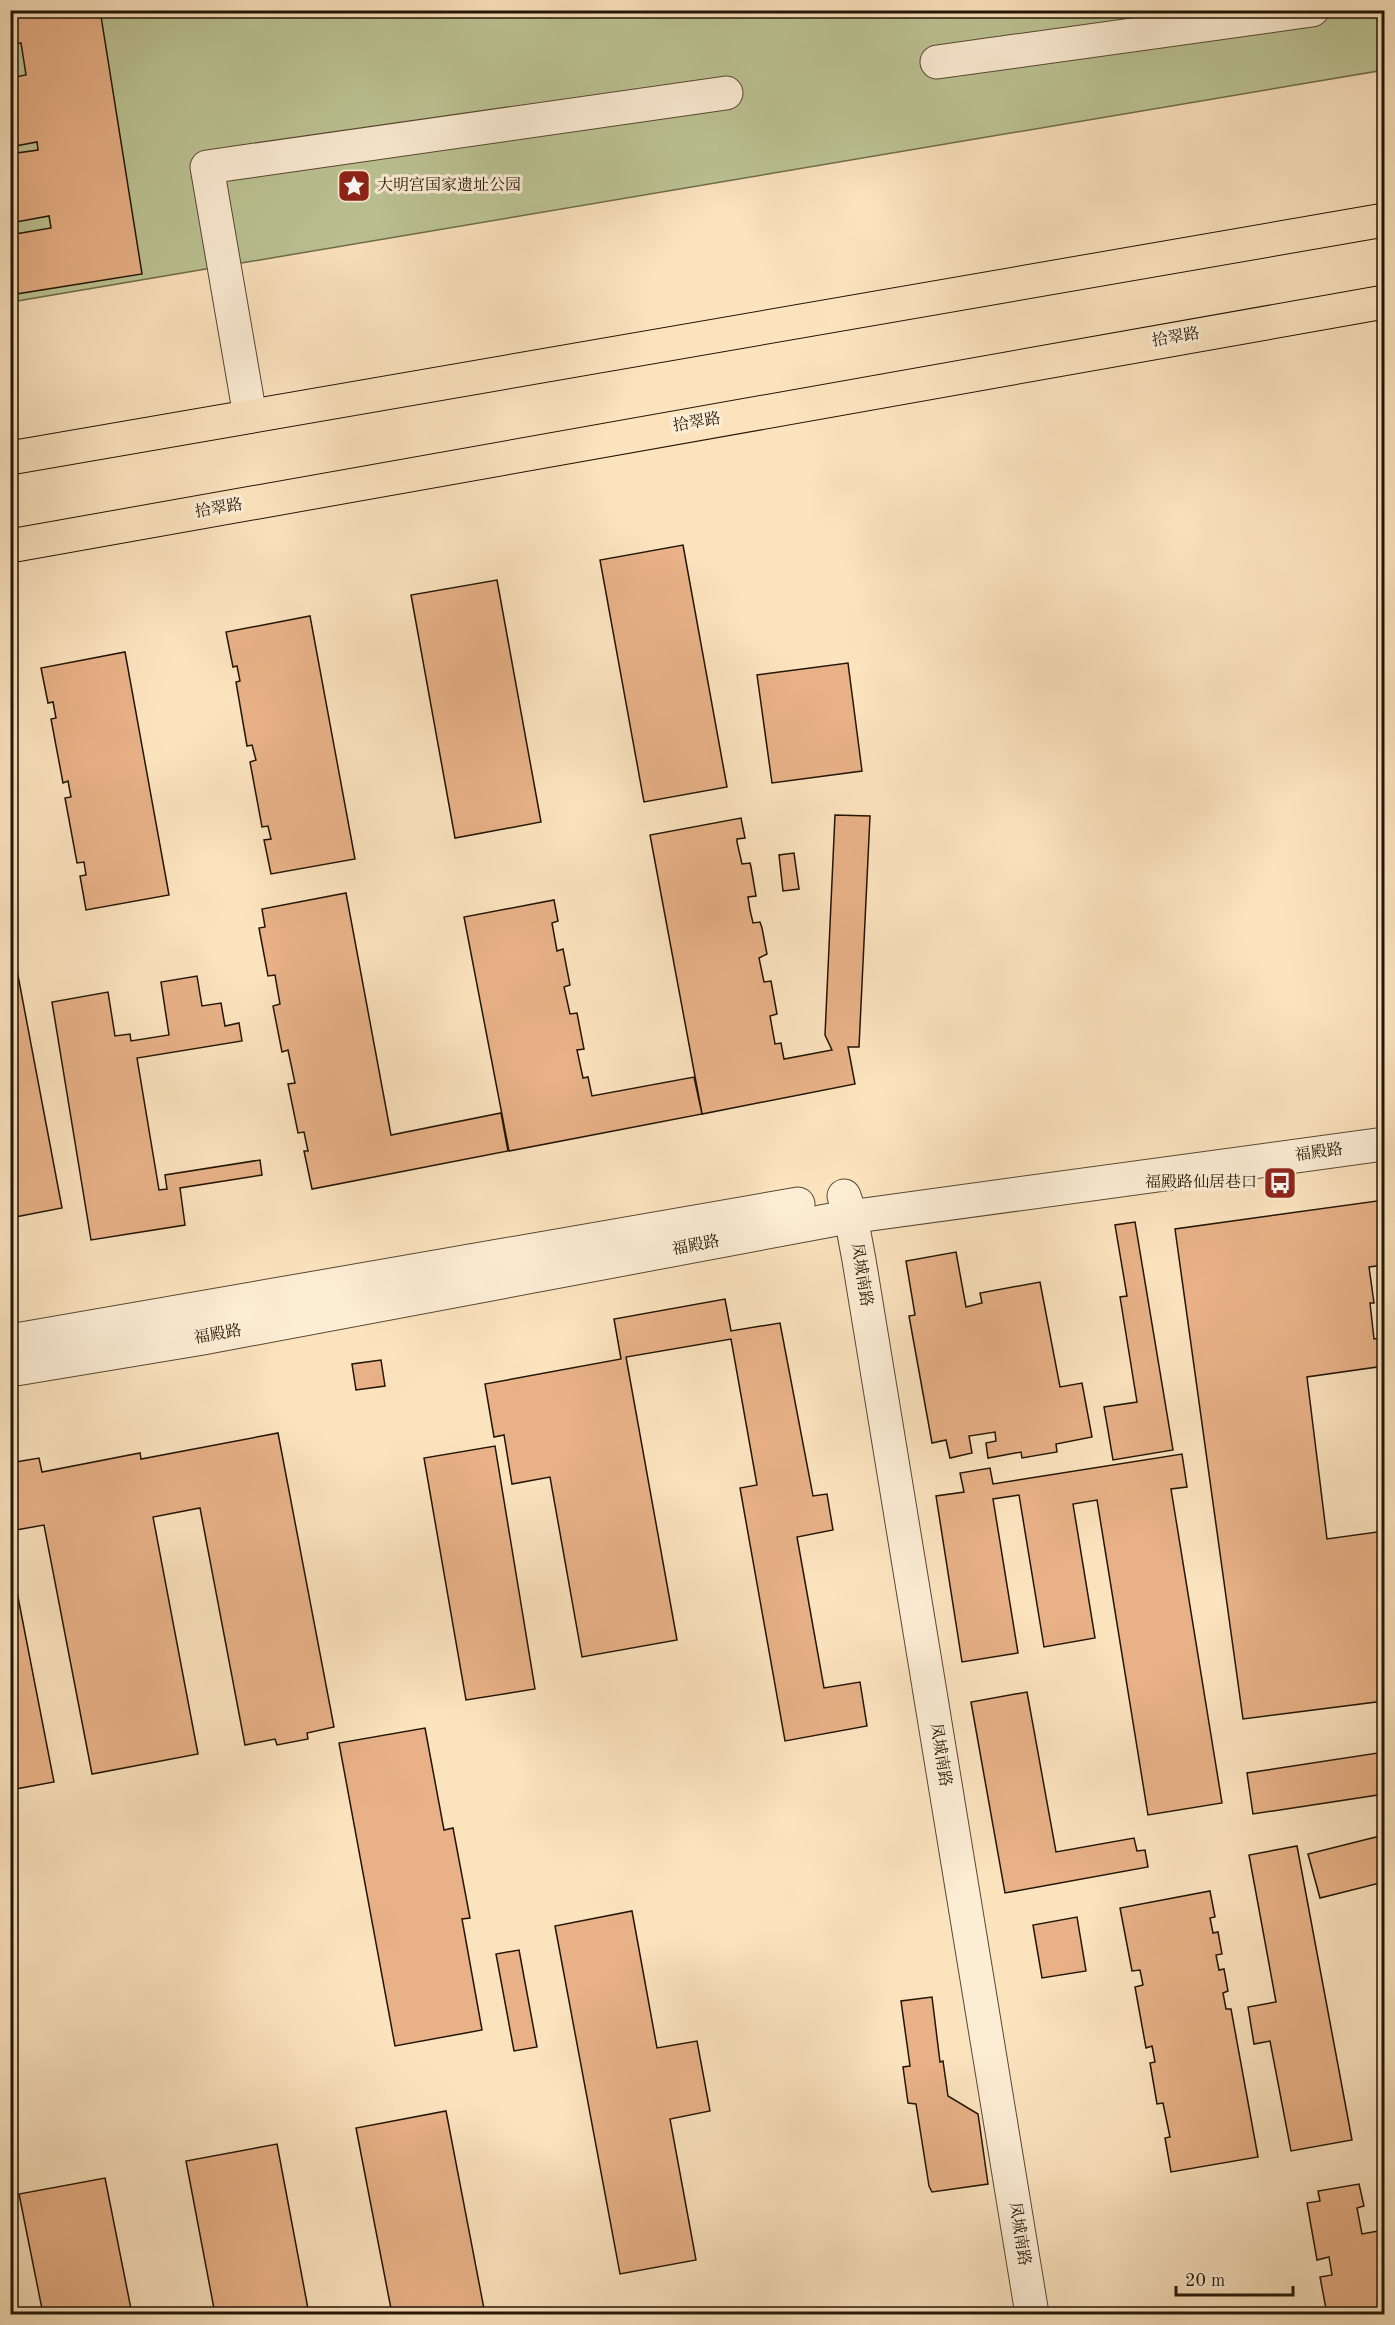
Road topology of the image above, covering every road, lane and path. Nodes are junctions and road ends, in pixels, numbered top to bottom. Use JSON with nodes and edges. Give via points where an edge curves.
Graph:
{"nodes":[{"id":1,"x":1312,"y":10,"type":"edge"},
{"id":2,"x":937,"y":62,"type":"dead end"},
{"id":3,"x":726,"y":93,"type":"dead end"},
{"id":4,"x":1384,"y":220,"type":"edge"},
{"id":5,"x":1384,"y":302,"type":"edge"},
{"id":6,"x":250,"y":416,"type":"junction"},
{"id":7,"x":10,"y":458,"type":"edge"},
{"id":8,"x":10,"y":546,"type":"edge"},
{"id":9,"x":1384,"y":1121,"type":"edge"},
{"id":10,"x":1384,"y":1144,"type":"edge"},
{"id":11,"x":848,"y":1206,"type":"junction"},
{"id":12,"x":10,"y":1341,"type":"edge"},
{"id":13,"x":10,"y":1370,"type":"edge"},
{"id":14,"x":1032,"y":2314,"type":"edge"}],
"edges":[{"from":1,"to":2,"type":"street"},
{"from":3,"to":6,"type":"street","via":[[207,168]]},
{"from":4,"to":6,"type":"main road"},
{"from":5,"to":8,"type":"main road","name":"拾翠路"},
{"from":6,"to":7,"type":"main road"},
{"from":9,"to":11,"type":"street","name":"福殿路"},
{"from":10,"to":11,"type":"street","name":"福殿路"},
{"from":11,"to":12,"type":"street","name":"福殿路"},
{"from":11,"to":13,"type":"street","name":"福殿路","via":[[226,1334]]},
{"from":11,"to":14,"type":"street","name":"凤城南路"}]}
